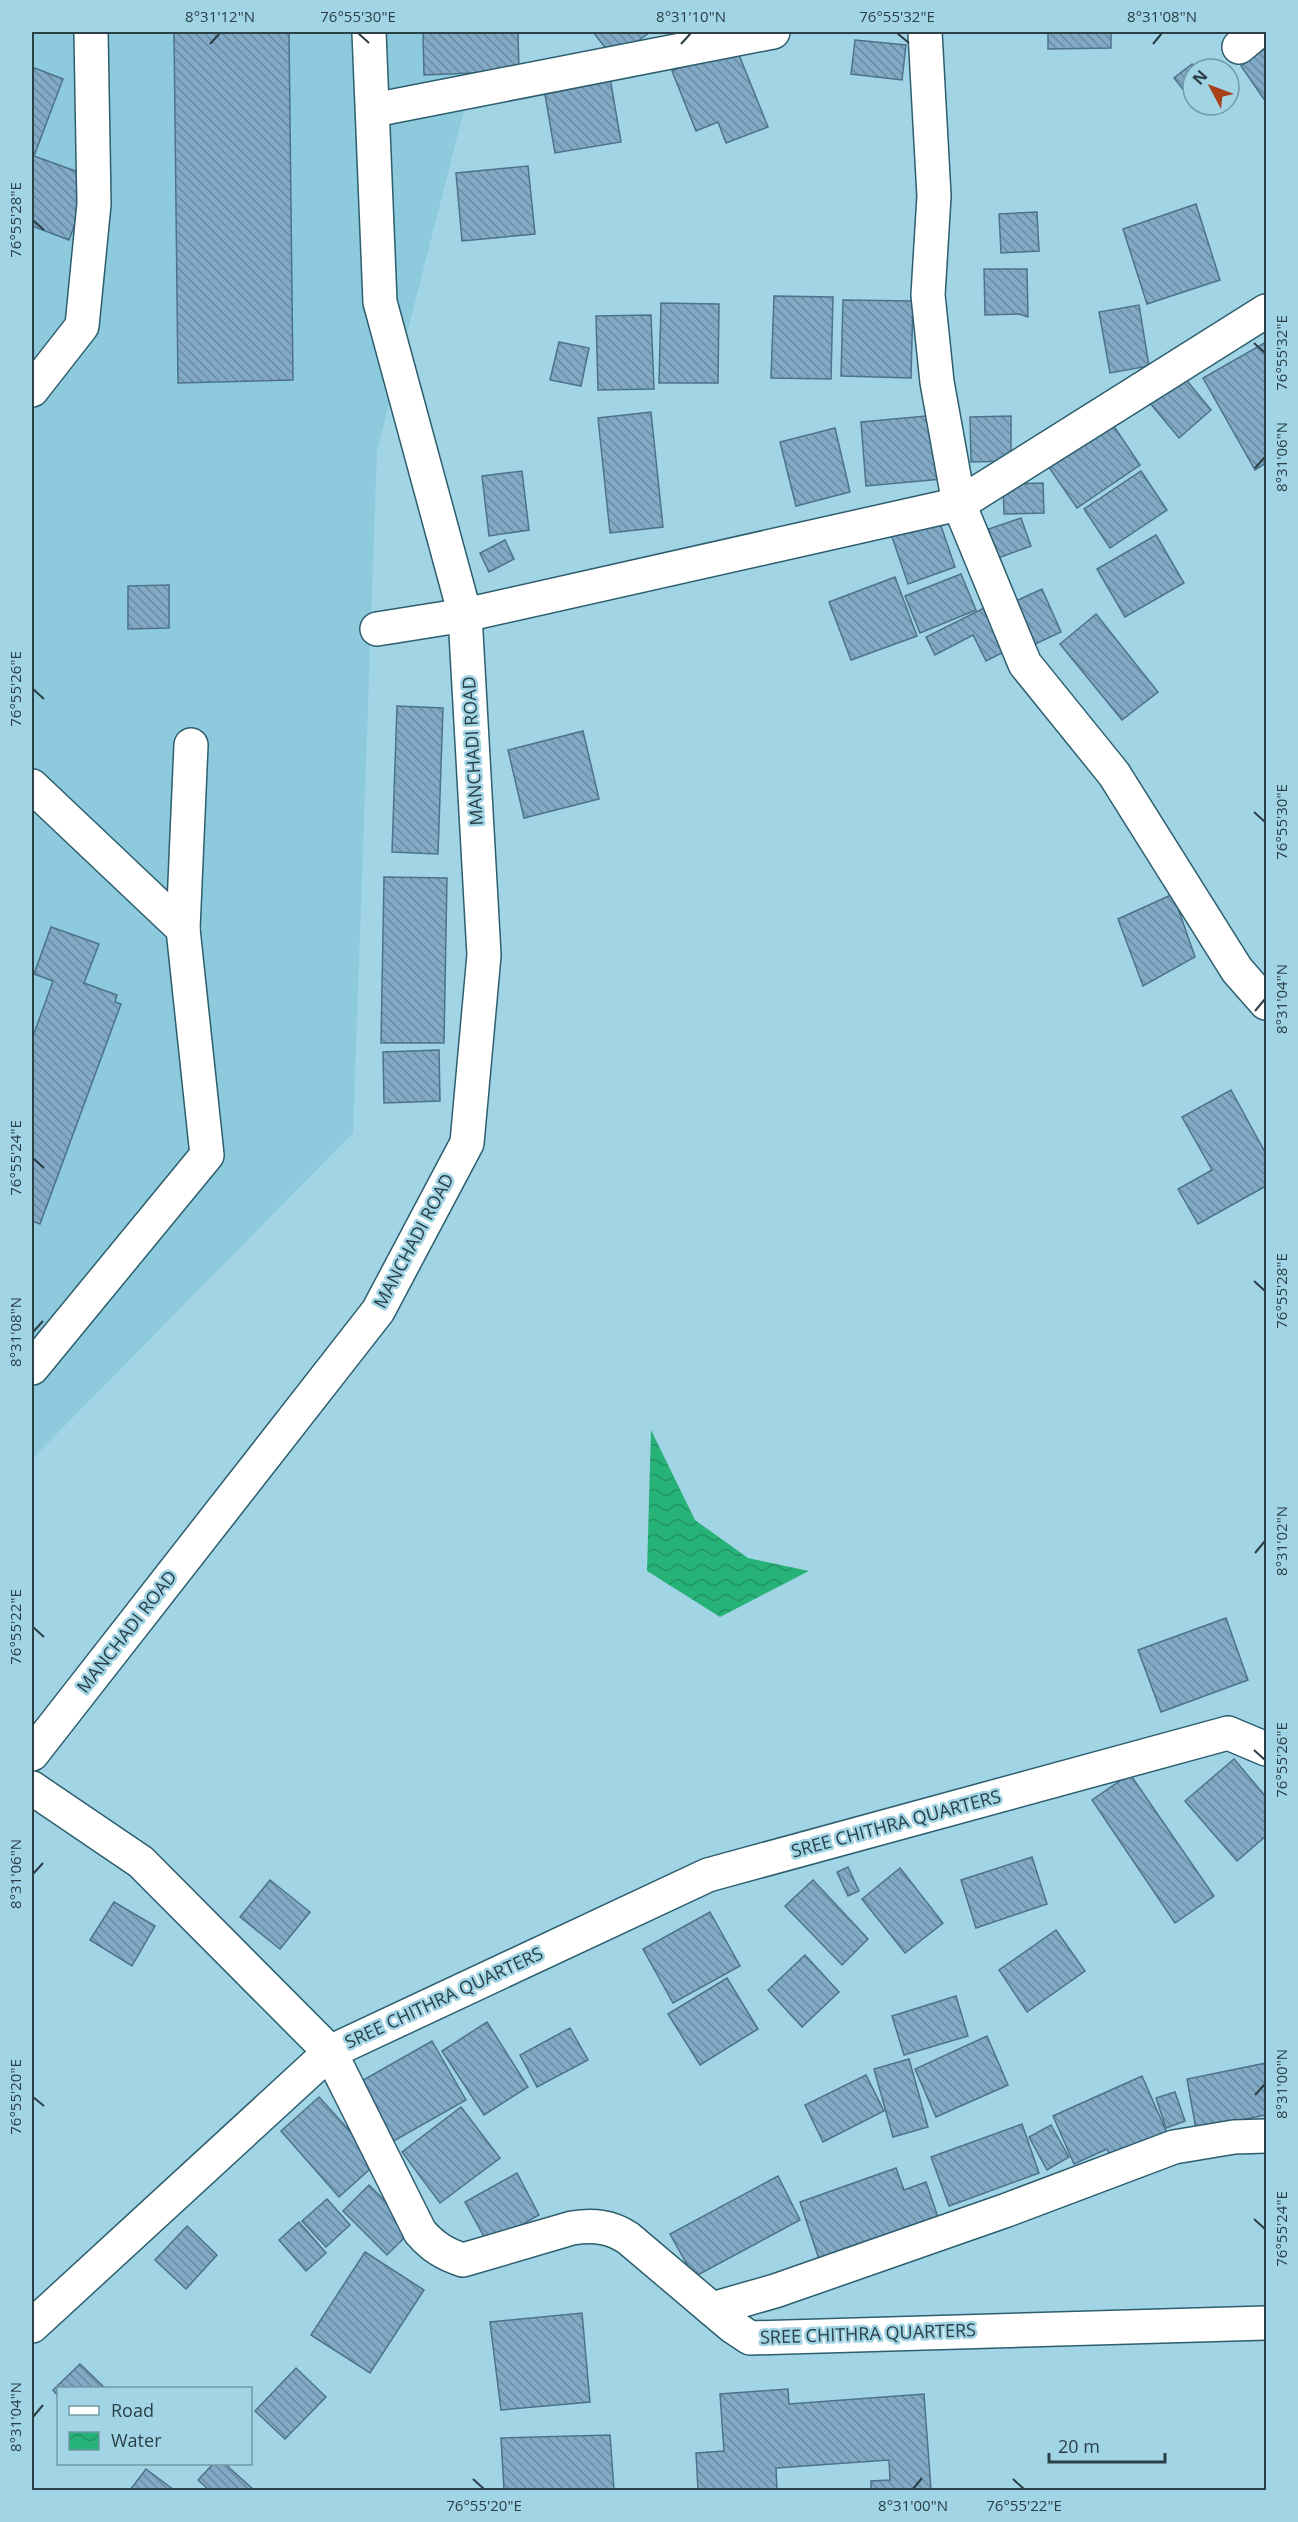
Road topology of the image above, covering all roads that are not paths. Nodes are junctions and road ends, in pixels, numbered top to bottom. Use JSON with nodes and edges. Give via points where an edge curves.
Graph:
{"nodes":[{"id":1,"x":91,"y":32,"type":"edge"},
{"id":2,"x":369,"y":32,"type":"edge"},
{"id":3,"x":773,"y":32,"type":"edge"},
{"id":4,"x":925,"y":32,"type":"edge"},
{"id":5,"x":374,"y":110,"type":"junction"},
{"id":6,"x":1266,"y":311,"type":"edge"},
{"id":7,"x":32,"y":390,"type":"edge"},
{"id":8,"x":959,"y":504,"type":"junction"},
{"id":9,"x":465,"y":615,"type":"junction"},
{"id":10,"x":377,"y":629,"type":"dead end"},
{"id":11,"x":190,"y":745,"type":"dead end"},
{"id":12,"x":32,"y":786,"type":"edge"},
{"id":13,"x":183,"y":929,"type":"junction"},
{"id":14,"x":1266,"y":1003,"type":"edge"},
{"id":15,"x":32,"y":1368,"type":"edge"},
{"id":16,"x":1266,"y":1749,"type":"edge"},
{"id":17,"x":32,"y":1754,"type":"edge"},
{"id":18,"x":32,"y":1788,"type":"edge"},
{"id":19,"x":330,"y":2052,"type":"junction"},
{"id":20,"x":1266,"y":2136,"type":"edge"},
{"id":21,"x":711,"y":2309,"type":"junction"},
{"id":22,"x":1266,"y":2323,"type":"edge"},
{"id":23,"x":32,"y":2326,"type":"edge"}],
"edges":[{"from":1,"to":7,"type":"street","via":[[94,204],[81,326]]},
{"from":2,"to":5,"type":"street","name":"MANCHADI ROAD"},
{"from":3,"to":5,"type":"street"},
{"from":4,"to":8,"type":"street","via":[[934,196],[927,295],[937,382]]},
{"from":5,"to":9,"type":"street","name":"MANCHADI ROAD","via":[[380,302]]},
{"from":6,"to":8,"type":"street"},
{"from":8,"to":9,"type":"street"},
{"from":8,"to":14,"type":"street","via":[[1025,664],[1114,774],[1237,970]]},
{"from":9,"to":10,"type":"street"},
{"from":9,"to":17,"type":"street","name":"MANCHADI ROAD","via":[[484,956],[466,1143],[378,1311]]},
{"from":11,"to":13,"type":"street"},
{"from":12,"to":13,"type":"street"},
{"from":13,"to":15,"type":"street","via":[[207,1155]]},
{"from":16,"to":19,"type":"street","name":"SREE CHITHRA QUARTERS","via":[[1228,1733],[708,1875]]},
{"from":18,"to":19,"type":"street","via":[[141,1862]]},
{"from":19,"to":21,"type":"street","name":"SREE CHITHRA QUARTERS","via":[[420,2232],[434,2247],[449,2256],[470,2259],[572,2228],[610,2229],[628,2238]]},
{"from":19,"to":23,"type":"street"},
{"from":20,"to":21,"type":"street","via":[[1174,2147],[820,2276]]},
{"from":21,"to":22,"type":"street","name":"SREE CHITHRA QUARTERS","via":[[750,2338]]}]}
